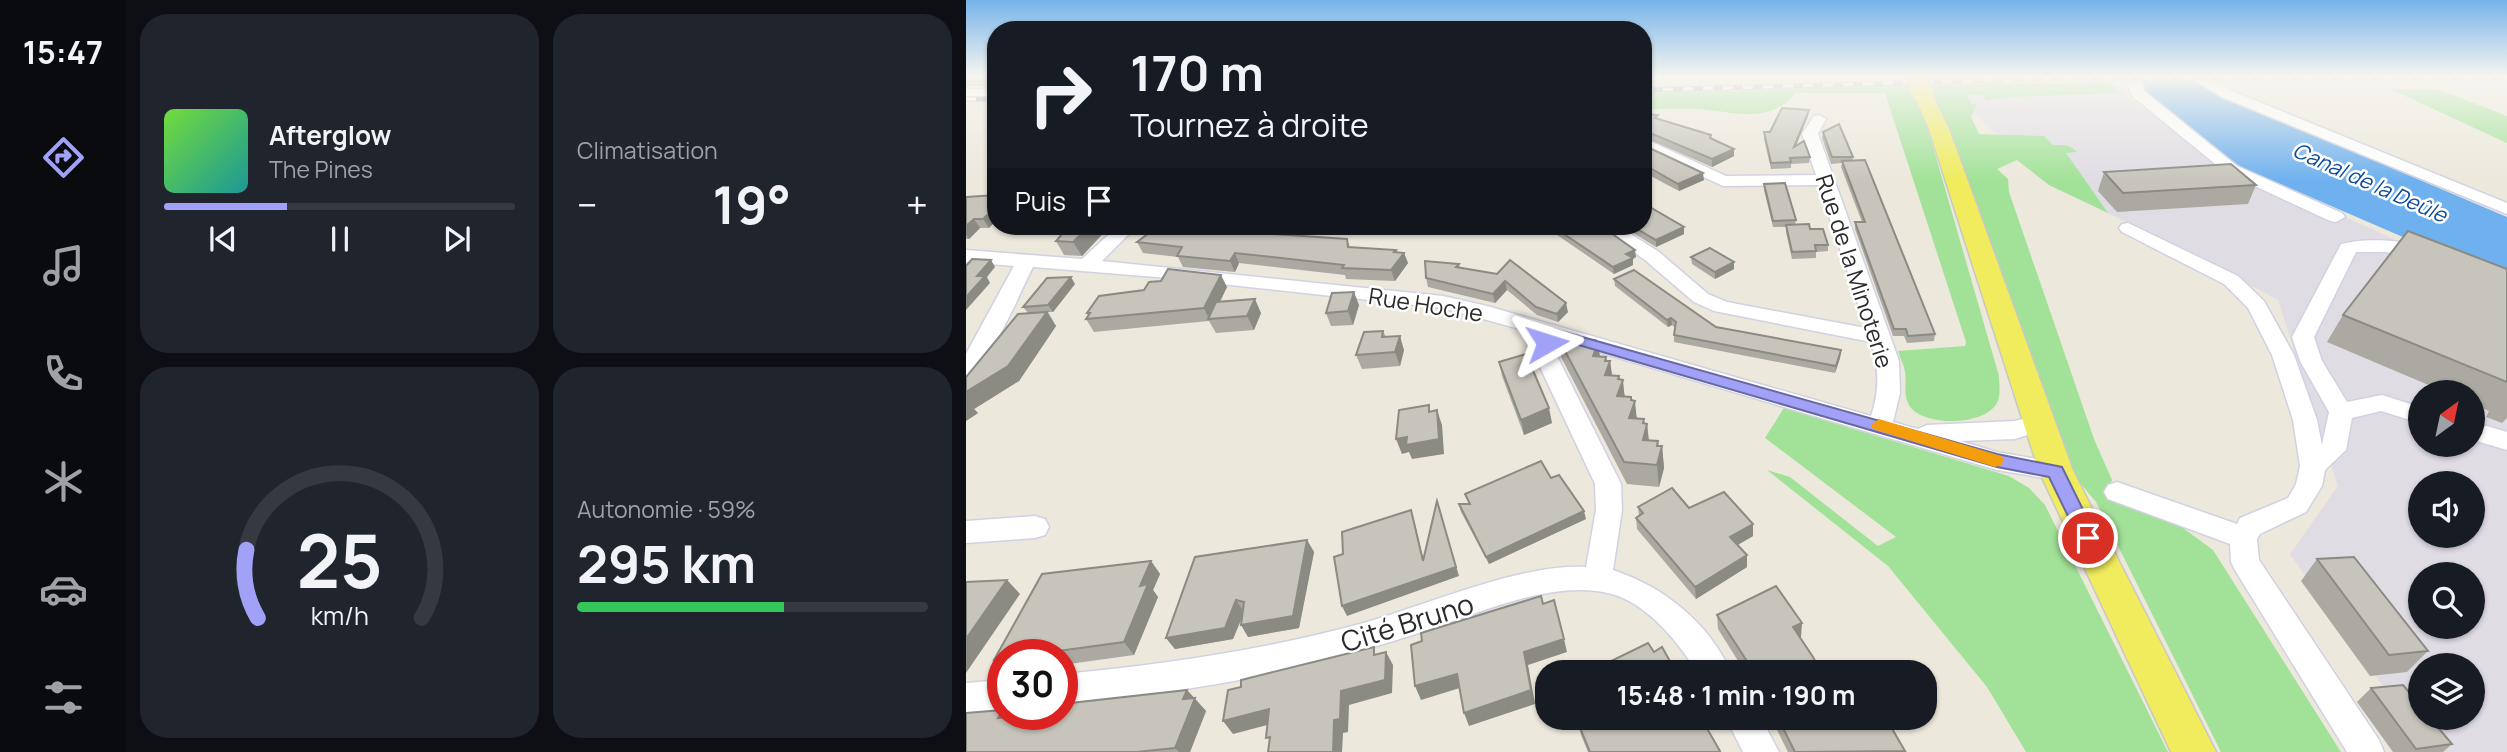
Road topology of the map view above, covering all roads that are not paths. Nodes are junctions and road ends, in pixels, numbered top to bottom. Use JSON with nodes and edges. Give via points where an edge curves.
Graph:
{"nodes":[{"id":1,"x":1931,"y":111,"type":"edge"},
{"id":2,"x":2159,"y":111,"type":"edge"},
{"id":3,"x":2269,"y":111,"type":"edge"},
{"id":4,"x":1819,"y":119,"type":"dead end"},
{"id":5,"x":1652,"y":148,"type":"edge"},
{"id":6,"x":1826,"y":180,"type":"junction"},
{"id":7,"x":2507,"y":209,"type":"edge"},
{"id":8,"x":2336,"y":217,"type":"dead end"},
{"id":9,"x":2128,"y":228,"type":"dead end"},
{"id":10,"x":1119,"y":235,"type":"edge"},
{"id":11,"x":1620,"y":235,"type":"edge"},
{"id":12,"x":966,"y":256,"type":"edge"},
{"id":13,"x":1026,"y":262,"type":"junction"},
{"id":14,"x":1087,"y":265,"type":"junction"},
{"id":15,"x":2446,"y":267,"type":"edge"},
{"id":16,"x":1554,"y":333,"type":"junction"},
{"id":17,"x":1880,"y":337,"type":"junction"},
{"id":18,"x":966,"y":370,"type":"edge"},
{"id":19,"x":2408,"y":411,"type":"edge"},
{"id":20,"x":2341,"y":412,"type":"junction"},
{"id":21,"x":2038,"y":423,"type":"junction"},
{"id":22,"x":1880,"y":425,"type":"junction"},
{"id":23,"x":1913,"y":435,"type":"junction"},
{"id":24,"x":2485,"y":435,"type":"edge"},
{"id":25,"x":2507,"y":441,"type":"edge"},
{"id":26,"x":2313,"y":466,"type":"junction"},
{"id":27,"x":2056,"y":471,"type":"junction"},
{"id":28,"x":2117,"y":492,"type":"dead end"},
{"id":29,"x":1035,"y":527,"type":"dead end"},
{"id":30,"x":966,"y":532,"type":"edge"},
{"id":31,"x":2243,"y":538,"type":"junction"},
{"id":32,"x":1595,"y":579,"type":"junction"},
{"id":33,"x":1708,"y":660,"type":"edge"},
{"id":34,"x":1078,"y":688,"type":"edge"},
{"id":35,"x":987,"y":696,"type":"edge"},
{"id":36,"x":966,"y":698,"type":"edge"},
{"id":37,"x":1750,"y":730,"type":"edge"},
{"id":38,"x":1762,"y":752,"type":"edge"},
{"id":39,"x":2194,"y":752,"type":"edge"},
{"id":40,"x":2367,"y":752,"type":"edge"}],
"edges":[{"from":1,"to":21,"type":"main road"},
{"from":2,"to":8,"type":"lane","via":[[2231,169]]},
{"from":3,"to":7,"type":"street"},
{"from":4,"to":6,"type":"street","name":"Rue de la Minoterie","via":[[1810,134]]},
{"from":5,"to":6,"type":"street","via":[[1720,187]]},
{"from":6,"to":17,"type":"street","name":"Rue de la Minoterie"},
{"from":9,"to":26,"type":"street","via":[[2231,280],[2257,305],[2288,368],[2305,420]]},
{"from":10,"to":14,"type":"street"},
{"from":11,"to":17,"type":"street","via":[[1701,298],[1721,307]]},
{"from":12,"to":13,"type":"street","name":"Rue Hoche"},
{"from":13,"to":14,"type":"street","name":"Rue Hoche"},
{"from":13,"to":18,"type":"street"},
{"from":14,"to":16,"type":"street","name":"Rue Hoche","via":[[1434,301]]},
{"from":15,"to":20,"type":"street","via":[[2397,247],[2366,242],[2348,248],[2303,337],[2311,361]]},
{"from":16,"to":22,"type":"street","name":"Rue Hoche"},
{"from":16,"to":32,"type":"street","via":[[1544,352],[1608,484],[1609,510]]},
{"from":17,"to":22,"type":"street","name":"Rue de la Minoterie","via":[[1891,381]]},
{"from":19,"to":20,"type":"street","via":[[2382,403]]},
{"from":20,"to":26,"type":"street","via":[[2333,450]]},
{"from":21,"to":23,"type":"street","name":"Rue Hoche","via":[[2015,430]]},
{"from":21,"to":27,"type":"main road"},
{"from":22,"to":23,"type":"street","name":"Rue Hoche"},
{"from":23,"to":27,"type":"street","name":"Rue Hoche","via":[[1997,461]]},
{"from":24,"to":25,"type":"street"},
{"from":26,"to":31,"type":"street","via":[[2309,486],[2297,505],[2250,526]]},
{"from":27,"to":39,"type":"main road"},
{"from":28,"to":31,"type":"street"},
{"from":29,"to":30,"type":"street"},
{"from":31,"to":40,"type":"street","via":[[2245,562]]},
{"from":32,"to":33,"type":"street","name":"Cité Bruno","via":[[1627,587],[1661,606]]},
{"from":32,"to":34,"type":"street","name":"Cité Bruno","via":[[1542,583],[1344,642],[1231,668]]},
{"from":35,"to":36,"type":"street"},
{"from":37,"to":38,"type":"street"}]}
